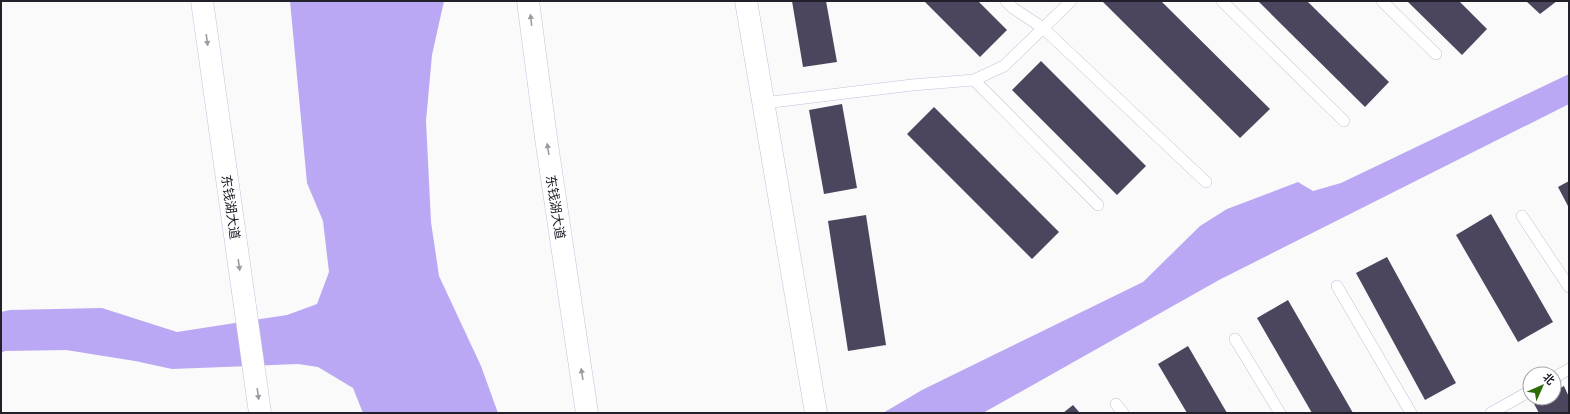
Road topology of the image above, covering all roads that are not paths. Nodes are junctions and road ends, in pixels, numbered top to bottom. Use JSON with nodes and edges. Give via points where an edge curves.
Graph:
{"nodes":[{"id":1,"x":202,"y":1,"type":"edge"},
{"id":2,"x":528,"y":1,"type":"edge"},
{"id":3,"x":746,"y":1,"type":"edge"},
{"id":4,"x":1006,"y":1,"type":"edge"},
{"id":5,"x":1071,"y":1,"type":"edge"},
{"id":6,"x":1222,"y":1,"type":"edge"},
{"id":7,"x":1382,"y":1,"type":"edge"},
{"id":8,"x":1043,"y":28,"type":"junction"},
{"id":9,"x":1436,"y":54,"type":"dead end"},
{"id":10,"x":974,"y":80,"type":"junction"},
{"id":11,"x":764,"y":103,"type":"junction"},
{"id":12,"x":1344,"y":121,"type":"dead end"},
{"id":13,"x":1206,"y":182,"type":"dead end"},
{"id":14,"x":1098,"y":205,"type":"dead end"},
{"id":15,"x":1522,"y":216,"type":"dead end"},
{"id":16,"x":1337,"y":286,"type":"dead end"},
{"id":17,"x":1569,"y":287,"type":"edge"},
{"id":18,"x":1235,"y":339,"type":"dead end"},
{"id":19,"x":1522,"y":396,"type":"edge"},
{"id":20,"x":1116,"y":404,"type":"dead end"},
{"id":21,"x":260,"y":413,"type":"edge"},
{"id":22,"x":587,"y":413,"type":"edge"},
{"id":23,"x":816,"y":413,"type":"edge"},
{"id":24,"x":1123,"y":413,"type":"edge"},
{"id":25,"x":1280,"y":413,"type":"edge"},
{"id":26,"x":1411,"y":413,"type":"edge"},
{"id":27,"x":1491,"y":413,"type":"edge"}],
"edges":[{"from":1,"to":21,"type":"main road","name":"东钱湖大道","one_way":true},
{"from":22,"to":2,"type":"main road","name":"东钱湖大道","one_way":true},
{"from":3,"to":11,"type":"main road"},
{"from":4,"to":8,"type":"lane"},
{"from":5,"to":8,"type":"lane"},
{"from":6,"to":12,"type":"lane"},
{"from":7,"to":9,"type":"lane"},
{"from":8,"to":10,"type":"lane","via":[[1004,66]]},
{"from":8,"to":13,"type":"lane"},
{"from":10,"to":11,"type":"lane"},
{"from":10,"to":14,"type":"lane"},
{"from":11,"to":23,"type":"main road"},
{"from":15,"to":17,"type":"lane"},
{"from":16,"to":26,"type":"lane"},
{"from":18,"to":25,"type":"lane"},
{"from":19,"to":27,"type":"lane"},
{"from":20,"to":24,"type":"lane"}]}
